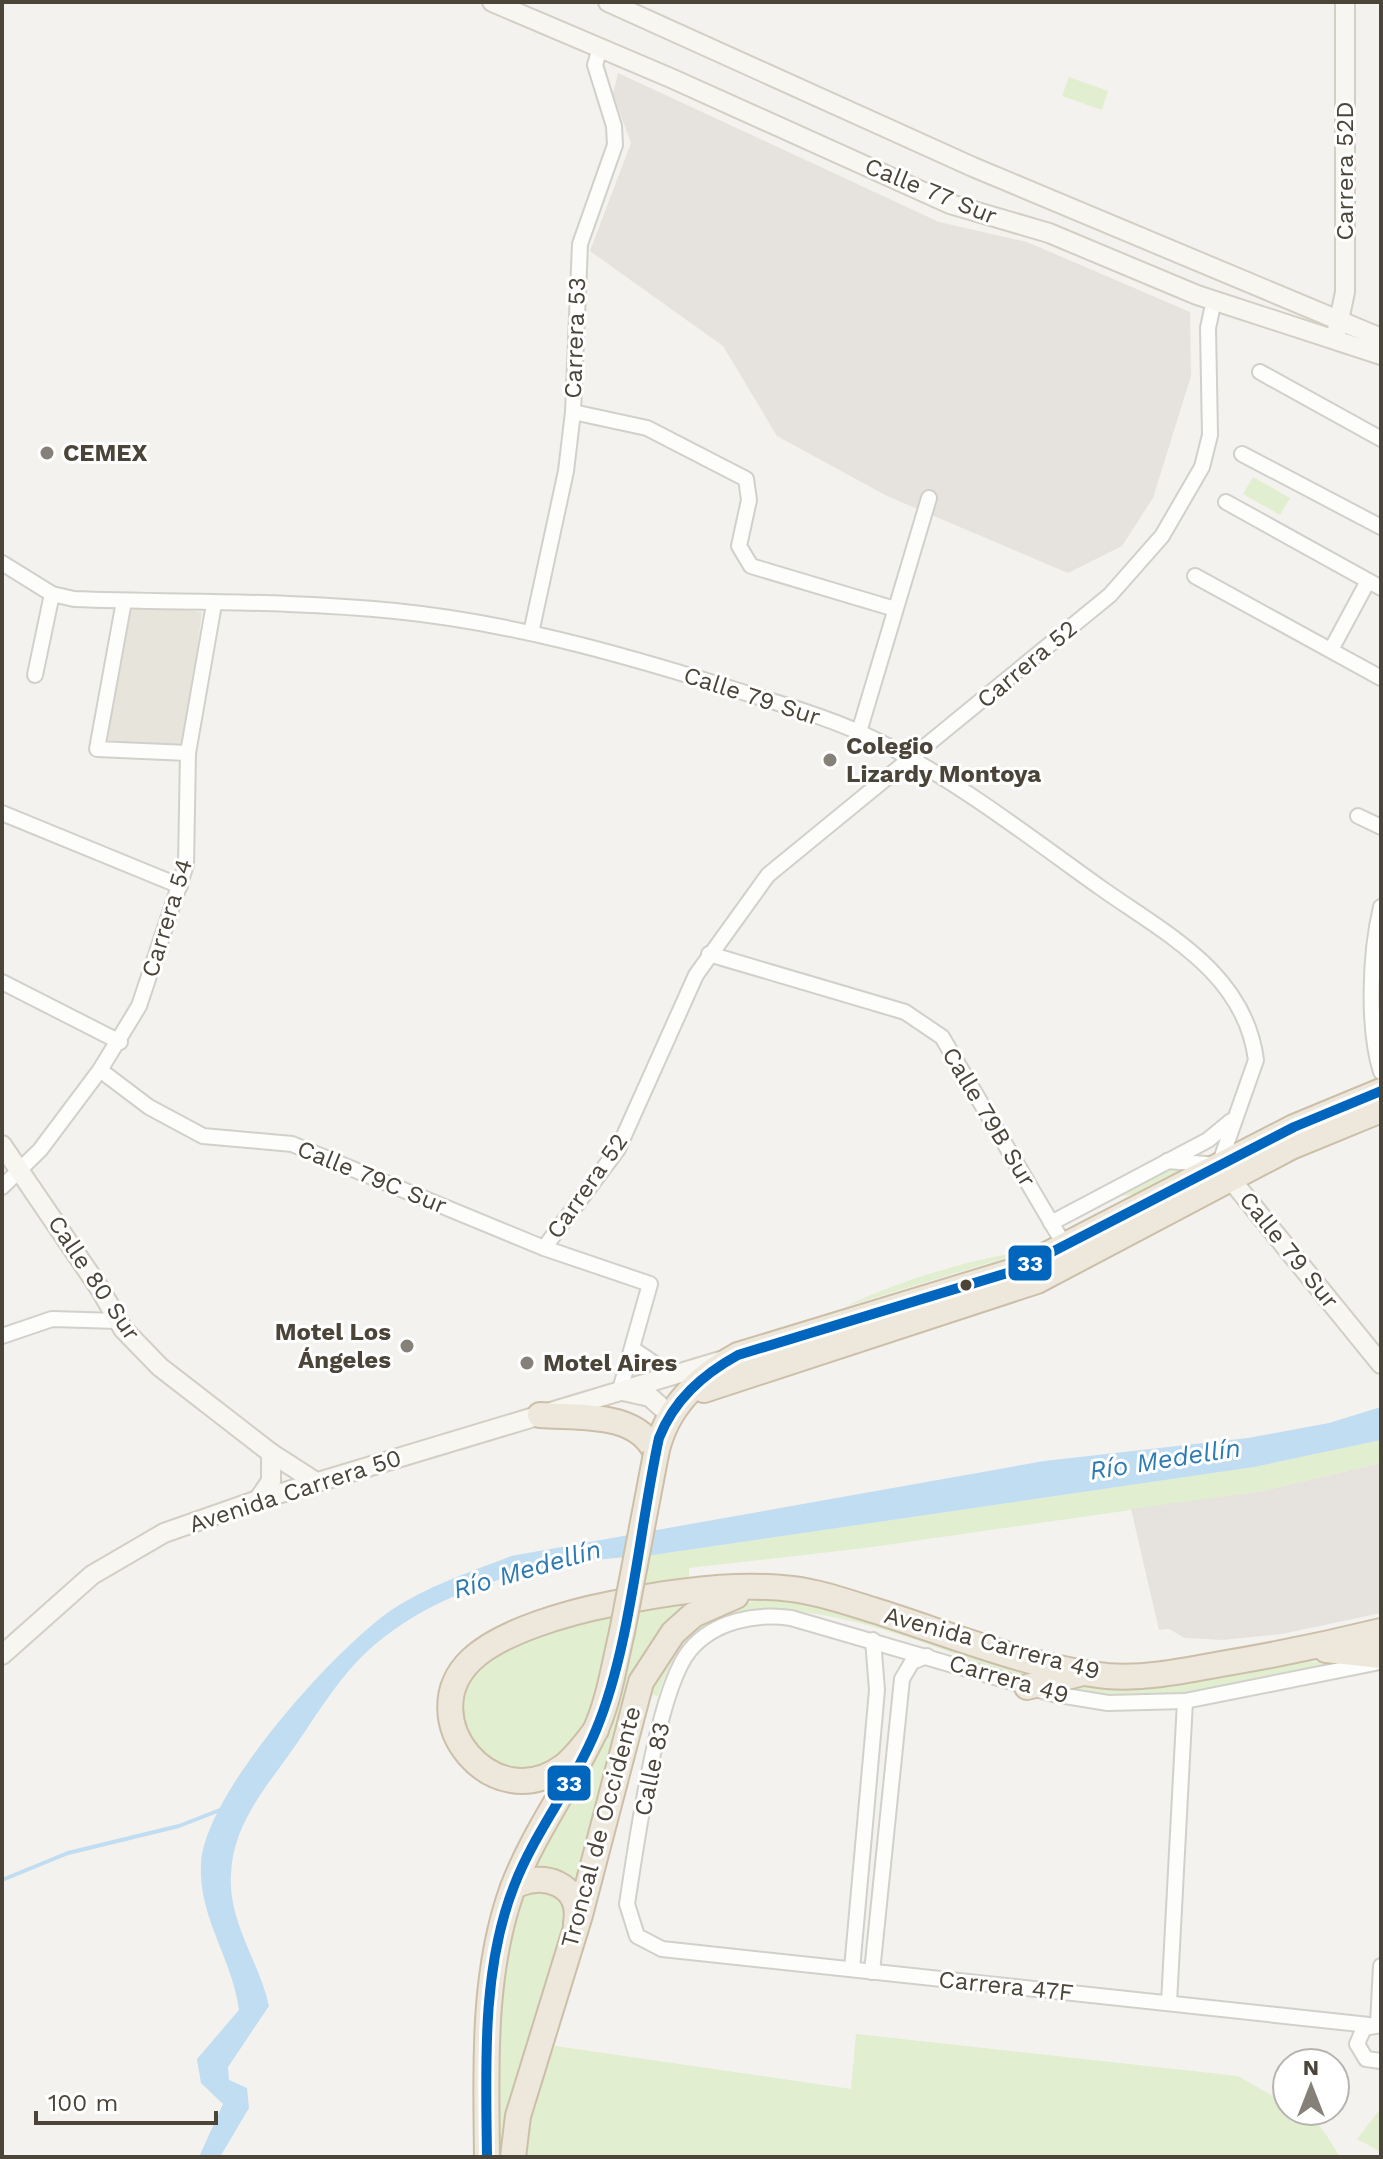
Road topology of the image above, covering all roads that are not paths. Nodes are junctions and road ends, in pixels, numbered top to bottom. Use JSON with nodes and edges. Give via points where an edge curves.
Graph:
{"nodes":[{"id":1,"x":492,"y":2,"type":"edge"},
{"id":2,"x":608,"y":2,"type":"edge"},
{"id":3,"x":1345,"y":2,"type":"edge"},
{"id":4,"x":600,"y":48,"type":"junction"},
{"id":5,"x":1214,"y":300,"type":"junction"},
{"id":6,"x":1337,"y":330,"type":"junction"},
{"id":7,"x":1381,"y":338,"type":"edge"},
{"id":8,"x":1381,"y":355,"type":"edge"},
{"id":9,"x":1260,"y":372,"type":"dead end"},
{"id":10,"x":573,"y":412,"type":"junction"},
{"id":11,"x":1381,"y":439,"type":"edge"},
{"id":12,"x":1242,"y":454,"type":"dead end"},
{"id":13,"x":929,"y":498,"type":"dead end"},
{"id":14,"x":1226,"y":502,"type":"dead end"},
{"id":15,"x":1381,"y":527,"type":"edge"},
{"id":16,"x":2,"y":563,"type":"edge"},
{"id":17,"x":1195,"y":576,"type":"dead end"},
{"id":18,"x":1375,"y":585,"type":"edge"},
{"id":19,"x":52,"y":594,"type":"junction"},
{"id":20,"x":124,"y":601,"type":"junction"},
{"id":21,"x":214,"y":604,"type":"junction"},
{"id":22,"x":895,"y":609,"type":"junction"},
{"id":23,"x":531,"y":633,"type":"junction"},
{"id":24,"x":1332,"y":648,"type":"junction"},
{"id":25,"x":35,"y":675,"type":"dead end"},
{"id":26,"x":1381,"y":678,"type":"edge"},
{"id":27,"x":859,"y":732,"type":"junction"},
{"id":28,"x":188,"y":753,"type":"junction"},
{"id":29,"x":912,"y":759,"type":"junction"},
{"id":30,"x":2,"y":813,"type":"edge"},
{"id":31,"x":1358,"y":816,"type":"dead end"},
{"id":32,"x":1381,"y":827,"type":"edge"},
{"id":33,"x":180,"y":886,"type":"junction"},
{"id":34,"x":1381,"y":907,"type":"edge"},
{"id":35,"x":709,"y":954,"type":"junction"},
{"id":36,"x":2,"y":982,"type":"edge"},
{"id":37,"x":120,"y":1042,"type":"junction"},
{"id":38,"x":100,"y":1070,"type":"junction"},
{"id":39,"x":1381,"y":1072,"type":"edge"},
{"id":40,"x":1381,"y":1091,"type":"edge"},
{"id":41,"x":1381,"y":1110,"type":"edge"},
{"id":42,"x":1234,"y":1118,"type":"junction"},
{"id":43,"x":2,"y":1145,"type":"edge"},
{"id":44,"x":1167,"y":1161,"type":"junction"},
{"id":45,"x":20,"y":1169,"type":"junction"},
{"id":46,"x":1225,"y":1172,"type":"junction"},
{"id":47,"x":2,"y":1187,"type":"edge"},
{"id":48,"x":1155,"y":1210,"type":"junction"},
{"id":49,"x":1058,"y":1234,"type":"junction"},
{"id":50,"x":544,"y":1248,"type":"junction"},
{"id":51,"x":118,"y":1321,"type":"junction"},
{"id":52,"x":2,"y":1336,"type":"edge"},
{"id":53,"x":633,"y":1349,"type":"junction"},
{"id":54,"x":738,"y":1355,"type":"junction"},
{"id":55,"x":1381,"y":1364,"type":"edge"},
{"id":56,"x":671,"y":1375,"type":"junction"},
{"id":57,"x":620,"y":1390,"type":"junction"},
{"id":58,"x":540,"y":1415,"type":"junction"},
{"id":59,"x":670,"y":1415,"type":"junction"},
{"id":60,"x":271,"y":1453,"type":"junction"},
{"id":61,"x":656,"y":1454,"type":"junction"},
{"id":62,"x":316,"y":1482,"type":"junction"},
{"id":63,"x":258,"y":1500,"type":"junction"},
{"id":64,"x":793,"y":1589,"type":"junction"},
{"id":65,"x":735,"y":1622,"type":"joint"},
{"id":66,"x":1381,"y":1631,"type":"edge"},
{"id":67,"x":873,"y":1640,"type":"junction"},
{"id":68,"x":1308,"y":1649,"type":"junction"},
{"id":69,"x":2,"y":1655,"type":"edge"},
{"id":70,"x":927,"y":1656,"type":"junction"},
{"id":71,"x":1381,"y":1659,"type":"edge"},
{"id":72,"x":1085,"y":1673,"type":"junction"},
{"id":73,"x":1027,"y":1687,"type":"junction"},
{"id":74,"x":1185,"y":1701,"type":"junction"},
{"id":75,"x":596,"y":1730,"type":"junction"},
{"id":76,"x":513,"y":1887,"type":"junction"},
{"id":77,"x":575,"y":1930,"type":"junction"},
{"id":78,"x":644,"y":1941,"type":"joint"},
{"id":79,"x":1381,"y":1966,"type":"edge"},
{"id":80,"x":852,"y":1969,"type":"junction"},
{"id":81,"x":872,"y":1972,"type":"junction"},
{"id":82,"x":1169,"y":2003,"type":"junction"},
{"id":83,"x":1376,"y":2025,"type":"edge"},
{"id":84,"x":1380,"y":2063,"type":"edge"},
{"id":85,"x":487,"y":2157,"type":"edge"},
{"id":86,"x":513,"y":2157,"type":"edge"}],
"edges":[{"from":1,"to":4,"type":"street","name":"Calle 77 Sur"},
{"from":2,"to":6,"type":"street","name":"Calle 77 Sur"},
{"from":3,"to":6,"type":"street","name":"Carrera 52D","via":[[1346,283]]},
{"from":4,"to":5,"type":"street","name":"Calle 77 Sur","via":[[950,204],[1078,244]]},
{"from":4,"to":10,"type":"street","name":"Carrera 53","via":[[595,65],[615,145],[580,244]]},
{"from":5,"to":6,"type":"street","name":"Calle 77 Sur"},
{"from":5,"to":29,"type":"street","name":"Carrera 52","via":[[1208,328],[1210,435],[1202,467],[1170,525],[1110,595]]},
{"from":6,"to":7,"type":"street","name":"Calle 77 Sur"},
{"from":6,"to":8,"type":"street","name":"Calle 77 Sur"},
{"from":9,"to":11,"type":"street"},
{"from":10,"to":22,"type":"street","via":[[647,428],[746,479],[749,500],[739,546],[751,566]]},
{"from":10,"to":23,"type":"street","name":"Carrera 53","via":[[561,504]]},
{"from":12,"to":15,"type":"street"},
{"from":13,"to":22,"type":"street"},
{"from":14,"to":18,"type":"street"},
{"from":16,"to":19,"type":"street","name":"Calle 79 Sur"},
{"from":17,"to":24,"type":"street"},
{"from":18,"to":24,"type":"street"},
{"from":19,"to":20,"type":"street","name":"Calle 79 Sur"},
{"from":19,"to":25,"type":"street"},
{"from":20,"to":21,"type":"street","name":"Calle 79 Sur"},
{"from":20,"to":28,"type":"street","via":[[97,749]]},
{"from":21,"to":23,"type":"street","name":"Calle 79 Sur","via":[[392,610]]},
{"from":21,"to":28,"type":"street","name":"Carrera 54"},
{"from":22,"to":27,"type":"street"},
{"from":23,"to":27,"type":"street","name":"Calle 79 Sur","via":[[609,650]]},
{"from":24,"to":26,"type":"street"},
{"from":27,"to":29,"type":"street","name":"Calle 79 Sur"},
{"from":28,"to":33,"type":"street","name":"Carrera 54","via":[[189,839]]},
{"from":29,"to":35,"type":"street","name":"Carrera 52","via":[[768,875]]},
{"from":29,"to":42,"type":"street","name":"Calle 79 Sur","via":[[1187,949],[1226,984],[1244,1012],[1256,1060]]},
{"from":30,"to":33,"type":"street"},
{"from":31,"to":32,"type":"street"},
{"from":33,"to":37,"type":"street","name":"Carrera 54","via":[[139,1006]]},
{"from":34,"to":39,"type":"street","via":[[1372,1032]]},
{"from":35,"to":49,"type":"street","name":"Calle 79B Sur","via":[[905,1012],[928,1025],[942,1037]]},
{"from":35,"to":50,"type":"street","name":"Carrera 52","via":[[673,1020],[618,1149]]},
{"from":36,"to":37,"type":"street"},
{"from":37,"to":38,"type":"street","name":"Carrera 54"},
{"from":38,"to":45,"type":"street","name":"Carrera 54"},
{"from":38,"to":50,"type":"street","name":"Calle 79C Sur","via":[[149,1107],[203,1136],[292,1144]]},
{"from":40,"to":46,"type":"highway","via":[[1326,1112]]},
{"from":41,"to":46,"type":"highway"},
{"from":42,"to":44,"type":"street","via":[[1216,1135]]},
{"from":42,"to":46,"type":"street","name":"Calle 79 Sur"},
{"from":43,"to":45,"type":"street","name":"Calle 80 Sur"},
{"from":44,"to":46,"type":"street"},
{"from":44,"to":49,"type":"street"},
{"from":45,"to":47,"type":"street","name":"Carrera 54"},
{"from":45,"to":51,"type":"street","name":"Calle 80 Sur"},
{"from":46,"to":48,"type":"highway"},
{"from":46,"to":55,"type":"street","name":"Calle 79 Sur"},
{"from":48,"to":49,"type":"highway","via":[[1088,1235]]},
{"from":48,"to":49,"type":"highway","via":[[1101,1211]]},
{"from":48,"to":59,"type":"highway","via":[[1025,1286],[737,1376],[704,1390]]},
{"from":49,"to":54,"type":"highway","via":[[994,1279]]},
{"from":50,"to":53,"type":"street","name":"Calle 79C Sur","via":[[650,1284]]},
{"from":51,"to":52,"type":"street","via":[[52,1319]]},
{"from":51,"to":60,"type":"street","name":"Calle 80 Sur","via":[[160,1367],[220,1407]]},
{"from":53,"to":56,"type":"street"},
{"from":53,"to":57,"type":"street"},
{"from":54,"to":56,"type":"street","name":"Avenida Carrera 50"},
{"from":54,"to":59,"type":"highway","via":[[703,1377]]},
{"from":56,"to":57,"type":"street","name":"Avenida Carrera 50"},
{"from":57,"to":58,"type":"street","name":"Avenida Carrera 50"},
{"from":57,"to":59,"type":"street","via":[[650,1397]]},
{"from":58,"to":61,"type":"highway","via":[[623,1423],[645,1435]]},
{"from":58,"to":62,"type":"street","name":"Avenida Carrera 50"},
{"from":59,"to":61,"type":"highway","name":"Troncal de Occidente"},
{"from":60,"to":62,"type":"street","name":"Calle 80 Sur"},
{"from":60,"to":63,"type":"street","via":[[271,1481]]},
{"from":61,"to":75,"type":"highway","name":"Troncal de Occidente","bridge":true,"via":[[622,1632]]},
{"from":62,"to":63,"type":"street","name":"Avenida Carrera 50"},
{"from":63,"to":69,"type":"street","name":"Avenida Carrera 50","via":[[126,1552],[63,1598]]},
{"from":64,"to":72,"type":"highway","name":"Avenida Carrera 49"},
{"from":64,"to":75,"type":"highway","via":[[751,1587],[643,1598],[557,1619],[486,1648],[469,1662],[453,1694],[454,1731],[462,1748],[501,1779],[540,1777],[561,1768]]},
{"from":64,"to":77,"type":"highway","name":"Troncal de Occidente","via":[[717,1602],[673,1633],[648,1667]]},
{"from":65,"to":67,"type":"street","name":"Carrera 49","via":[[771,1615]]},
{"from":65,"to":78,"type":"street","name":"Calle 83","via":[[701,1638],[688,1651],[670,1689],[627,1904],[631,1925]]},
{"from":66,"to":68,"type":"highway","name":"Avenida Carrera 49"},
{"from":67,"to":70,"type":"street","name":"Carrera 49"},
{"from":67,"to":80,"type":"street","via":[[877,1690]]},
{"from":68,"to":71,"type":"highway"},
{"from":68,"to":72,"type":"highway","name":"Avenida Carrera 49","via":[[1151,1676]]},
{"from":70,"to":73,"type":"street","name":"Carrera 49"},
{"from":70,"to":81,"type":"street","via":[[912,1662],[902,1679]]},
{"from":71,"to":74,"type":"street","name":"Carrera 49"},
{"from":72,"to":73,"type":"highway"},
{"from":73,"to":74,"type":"street","name":"Carrera 49","via":[[1108,1703]]},
{"from":74,"to":82,"type":"street"},
{"from":75,"to":76,"type":"highway","name":"Troncal de Occidente"},
{"from":76,"to":77,"type":"highway","via":[[536,1878],[561,1885],[576,1905]]},
{"from":76,"to":85,"type":"highway","name":"Troncal de Occidente","via":[[491,1998]]},
{"from":77,"to":86,"type":"highway","name":"Troncal de Occidente","via":[[529,2073]]},
{"from":78,"to":80,"type":"street","name":"Carrera 47F","via":[[662,1949]]},
{"from":79,"to":83,"type":"street"},
{"from":80,"to":81,"type":"street","name":"Carrera 47F"},
{"from":81,"to":82,"type":"street","name":"Carrera 47F"},
{"from":82,"to":83,"type":"street","name":"Carrera 47F"},
{"from":83,"to":84,"type":"street","via":[[1360,2033],[1357,2044],[1366,2059]]}]}
